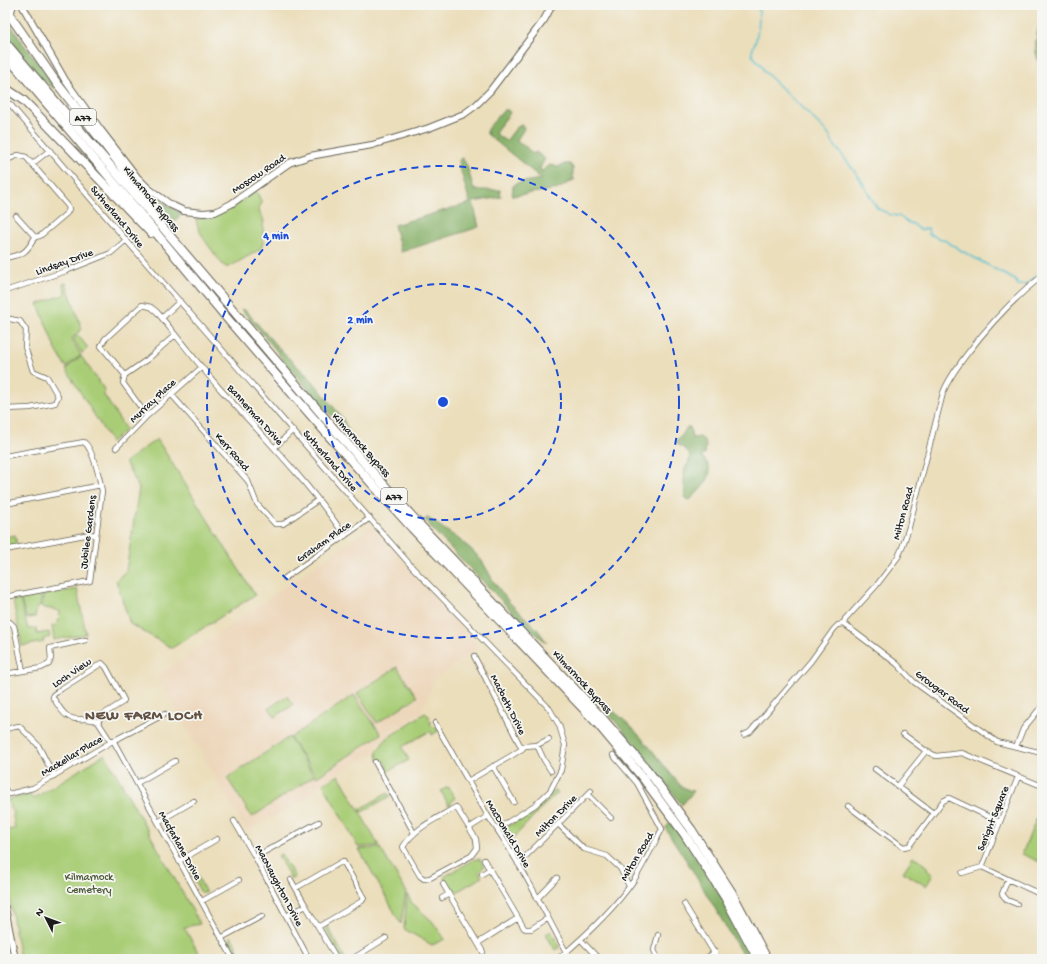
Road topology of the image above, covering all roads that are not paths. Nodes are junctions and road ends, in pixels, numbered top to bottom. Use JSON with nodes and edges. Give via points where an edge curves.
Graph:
{"nodes":[{"id":1,"x":12,"y":5,"type":"edge"},
{"id":2,"x":22,"y":5,"type":"edge"},
{"id":3,"x":552,"y":5,"type":"edge"},
{"id":4,"x":5,"y":42,"type":"edge"},
{"id":5,"x":5,"y":54,"type":"edge"},
{"id":6,"x":5,"y":88,"type":"edge"},
{"id":7,"x":5,"y":102,"type":"edge"},
{"id":8,"x":50,"y":150,"type":"junction"},
{"id":9,"x":5,"y":161,"type":"edge"},
{"id":10,"x":32,"y":164,"type":"junction"},
{"id":11,"x":16,"y":216,"type":"dead end"},
{"id":12,"x":162,"y":226,"type":"junction"},
{"id":13,"x":35,"y":237,"type":"junction"},
{"id":14,"x":126,"y":240,"type":"junction"},
{"id":15,"x":164,"y":242,"type":"junction"},
{"id":16,"x":5,"y":258,"type":"edge"},
{"id":17,"x":1042,"y":276,"type":"edge"},
{"id":18,"x":5,"y":290,"type":"edge"},
{"id":19,"x":180,"y":300,"type":"junction"},
{"id":20,"x":5,"y":318,"type":"edge"},
{"id":21,"x":162,"y":318,"type":"junction"},
{"id":22,"x":175,"y":335,"type":"junction"},
{"id":23,"x":202,"y":367,"type":"junction"},
{"id":24,"x":125,"y":375,"type":"junction"},
{"id":25,"x":171,"y":394,"type":"junction"},
{"id":26,"x":5,"y":410,"type":"edge"},
{"id":27,"x":147,"y":416,"type":"junction"},
{"id":28,"x":293,"y":430,"type":"junction"},
{"id":29,"x":116,"y":448,"type":"dead end"},
{"id":30,"x":274,"y":448,"type":"junction"},
{"id":31,"x":5,"y":456,"type":"edge"},
{"id":32,"x":101,"y":485,"type":"junction"},
{"id":33,"x":318,"y":500,"type":"junction"},
{"id":34,"x":5,"y":504,"type":"edge"},
{"id":35,"x":370,"y":518,"type":"junction"},
{"id":36,"x":96,"y":535,"type":"junction"},
{"id":37,"x":345,"y":536,"type":"junction"},
{"id":38,"x":5,"y":550,"type":"edge"},
{"id":39,"x":285,"y":578,"type":"dead end"},
{"id":40,"x":5,"y":597,"type":"edge"},
{"id":41,"x":5,"y":623,"type":"edge"},
{"id":42,"x":844,"y":624,"type":"junction"},
{"id":43,"x":86,"y":640,"type":"dead end"},
{"id":44,"x":474,"y":656,"type":"dead end"},
{"id":45,"x":23,"y":671,"type":"junction"},
{"id":46,"x":5,"y":674,"type":"edge"},
{"id":47,"x":1042,"y":706,"type":"edge"},
{"id":48,"x":165,"y":714,"type":"dead end"},
{"id":49,"x":98,"y":722,"type":"junction"},
{"id":50,"x":435,"y":723,"type":"dead end"},
{"id":51,"x":5,"y":729,"type":"edge"},
{"id":52,"x":903,"y":734,"type":"dead end"},
{"id":53,"x":744,"y":735,"type":"dead end"},
{"id":54,"x":549,"y":739,"type":"dead end"},
{"id":55,"x":112,"y":741,"type":"junction"},
{"id":56,"x":537,"y":745,"type":"junction"},
{"id":57,"x":1016,"y":748,"type":"junction"},
{"id":58,"x":522,"y":749,"type":"junction"},
{"id":59,"x":926,"y":751,"type":"junction"},
{"id":60,"x":1042,"y":753,"type":"edge"},
{"id":61,"x":613,"y":755,"type":"dead end"},
{"id":62,"x":175,"y":761,"type":"dead end"},
{"id":63,"x":375,"y":762,"type":"dead end"},
{"id":64,"x":493,"y":766,"type":"junction"},
{"id":65,"x":875,"y":769,"type":"dead end"},
{"id":66,"x":551,"y":771,"type":"dead end"},
{"id":67,"x":54,"y":776,"type":"junction"},
{"id":68,"x":1018,"y":776,"type":"junction"},
{"id":69,"x":468,"y":781,"type":"junction"},
{"id":70,"x":137,"y":783,"type":"junction"},
{"id":71,"x":898,"y":786,"type":"junction"},
{"id":72,"x":1042,"y":786,"type":"edge"},
{"id":73,"x":5,"y":789,"type":"edge"},
{"id":74,"x":7,"y":794,"type":"edge"},
{"id":75,"x":194,"y":801,"type":"dead end"},
{"id":76,"x":514,"y":802,"type":"dead end"},
{"id":77,"x":848,"y":806,"type":"dead end"},
{"id":78,"x":933,"y":814,"type":"junction"},
{"id":79,"x":488,"y":816,"type":"junction"},
{"id":80,"x":611,"y":818,"type":"dead end"},
{"id":81,"x":234,"y":821,"type":"dead end"},
{"id":82,"x":158,"y":822,"type":"junction"},
{"id":83,"x":319,"y":822,"type":"dead end"},
{"id":84,"x":1000,"y":822,"type":"junction"},
{"id":85,"x":558,"y":824,"type":"junction"},
{"id":86,"x":469,"y":828,"type":"junction"},
{"id":87,"x":497,"y":829,"type":"junction"},
{"id":88,"x":414,"y":833,"type":"junction"},
{"id":89,"x":218,"y":839,"type":"dead end"},
{"id":90,"x":255,"y":857,"type":"junction"},
{"id":91,"x":484,"y":860,"type":"dead end"},
{"id":92,"x":180,"y":861,"type":"junction"},
{"id":93,"x":518,"y":864,"type":"junction"},
{"id":94,"x":982,"y":867,"type":"junction"},
{"id":95,"x":490,"y":869,"type":"junction"},
{"id":96,"x":962,"y":873,"type":"dead end"},
{"id":97,"x":482,"y":874,"type":"dead end"},
{"id":98,"x":557,"y":878,"type":"dead end"},
{"id":99,"x":239,"y":880,"type":"dead end"},
{"id":100,"x":291,"y":880,"type":"dead end"},
{"id":101,"x":1008,"y":880,"type":"junction"},
{"id":102,"x":443,"y":884,"type":"dead end"},
{"id":103,"x":629,"y":886,"type":"junction"},
{"id":104,"x":296,"y":888,"type":"junction"},
{"id":105,"x":449,"y":894,"type":"junction"},
{"id":106,"x":1042,"y":895,"type":"edge"},
{"id":107,"x":442,"y":898,"type":"dead end"},
{"id":108,"x":538,"y":899,"type":"junction"},
{"id":109,"x":202,"y":901,"type":"junction"},
{"id":110,"x":684,"y":904,"type":"dead end"},
{"id":111,"x":1017,"y":904,"type":"dead end"},
{"id":112,"x":306,"y":906,"type":"junction"},
{"id":113,"x":5,"y":908,"type":"edge"},
{"id":114,"x":262,"y":916,"type":"dead end"},
{"id":115,"x":286,"y":916,"type":"junction"},
{"id":116,"x":518,"y":918,"type":"junction"},
{"id":117,"x":548,"y":918,"type":"junction"},
{"id":118,"x":318,"y":927,"type":"junction"},
{"id":119,"x":658,"y":935,"type":"dead end"},
{"id":120,"x":222,"y":938,"type":"junction"},
{"id":121,"x":386,"y":938,"type":"dead end"},
{"id":122,"x":581,"y":940,"type":"junction"},
{"id":123,"x":478,"y":943,"type":"junction"},
{"id":124,"x":483,"y":952,"type":"dead end"},
{"id":125,"x":566,"y":952,"type":"junction"},
{"id":126,"x":715,"y":952,"type":"junction"},
{"id":127,"x":15,"y":959,"type":"edge"},
{"id":128,"x":233,"y":959,"type":"edge"},
{"id":129,"x":308,"y":959,"type":"edge"},
{"id":130,"x":337,"y":959,"type":"edge"},
{"id":131,"x":352,"y":959,"type":"edge"},
{"id":132,"x":558,"y":959,"type":"edge"},
{"id":133,"x":599,"y":959,"type":"edge"},
{"id":134,"x":658,"y":959,"type":"edge"},
{"id":135,"x":705,"y":959,"type":"edge"},
{"id":136,"x":718,"y":959,"type":"edge"},
{"id":137,"x":758,"y":959,"type":"edge"},
{"id":138,"x":768,"y":959,"type":"edge"}],
"edges":[{"from":1,"to":12,"type":"highway","number":"A77","via":[[10,14],[15,24],[56,82],[154,209]]},
{"from":2,"to":3,"type":"street","name":"Moscow Road","via":[[65,80],[137,176],[165,201],[184,211],[204,213],[215,212],[231,204],[289,163],[310,156],[377,144],[464,114],[490,92]]},
{"from":4,"to":12,"type":"highway","name":"Kilmarnock Bypass","number":"A77"},
{"from":5,"to":15,"type":"highway","name":"Kilmarnock Bypass","number":"A77"},
{"from":6,"to":15,"type":"highway","number":"A77","via":[[28,105],[149,232]]},
{"from":7,"to":8,"type":"street","name":"Sutherland Drive","via":[[10,104]]},
{"from":8,"to":10,"type":"street"},
{"from":8,"to":14,"type":"street","name":"Sutherland Drive"},
{"from":9,"to":10,"type":"street","via":[[18,155],[26,157]]},
{"from":10,"to":13,"type":"street","via":[[69,210],[40,236]]},
{"from":11,"to":13,"type":"street"},
{"from":12,"to":138,"type":"highway","name":"Kilmarnock Bypass","number":"A77","via":[[334,430],[603,719],[649,772],[691,829],[732,893]]},
{"from":13,"to":16,"type":"street","via":[[29,249],[22,254]]},
{"from":14,"to":18,"type":"street","name":"Lindsay Drive","via":[[111,253],[66,271]]},
{"from":14,"to":19,"type":"street","name":"Sutherland Drive"},
{"from":15,"to":137,"type":"highway","name":"Kilmarnock Bypass","number":"A77","via":[[328,435],[597,723],[643,778],[685,835],[725,897]]},
{"from":17,"to":42,"type":"street","name":"Milton Road","via":[[1021,292],[997,318],[971,348],[947,382],[902,548],[882,580]]},
{"from":19,"to":21,"type":"street"},
{"from":19,"to":28,"type":"street","name":"Sutherland Drive"},
{"from":20,"to":26,"type":"street","via":[[20,322],[26,330],[25,347],[33,371],[47,377],[58,396],[55,403]]},
{"from":21,"to":22,"type":"street","name":"Bannerman Drive"},
{"from":21,"to":24,"type":"street","name":"Bannerman Drive","via":[[151,307],[142,305],[105,339],[101,346]]},
{"from":22,"to":23,"type":"street","name":"Bannerman Drive"},
{"from":22,"to":24,"type":"street"},
{"from":23,"to":25,"type":"street","name":"Murray Place"},
{"from":23,"to":30,"type":"street","name":"Bannerman Drive"},
{"from":24,"to":27,"type":"street","via":[[123,383]]},
{"from":25,"to":27,"type":"street","name":"Murray Place"},
{"from":25,"to":33,"type":"street","name":"Kerr Road","via":[[248,481],[257,504],[275,524],[283,524]]},
{"from":27,"to":29,"type":"street","name":"Murray Place"},
{"from":28,"to":30,"type":"street"},
{"from":28,"to":35,"type":"street","name":"Sutherland Drive"},
{"from":30,"to":33,"type":"street","name":"Bannerman Drive"},
{"from":31,"to":32,"type":"street","name":"Jubilee Gardens","via":[[84,442],[89,447]]},
{"from":32,"to":34,"type":"street"},
{"from":32,"to":36,"type":"street","name":"Jubilee Gardens"},
{"from":33,"to":37,"type":"street","name":"Bannerman Drive"},
{"from":35,"to":37,"type":"street","name":"Graham Place"},
{"from":35,"to":87,"type":"street","name":"Sutherland Drive","via":[[413,568],[549,708],[559,725],[565,745],[561,770],[550,791],[536,805]]},
{"from":36,"to":38,"type":"street"},
{"from":36,"to":40,"type":"street","name":"Jubilee Gardens","via":[[90,581]]},
{"from":37,"to":39,"type":"street","name":"Graham Place"},
{"from":41,"to":45,"type":"street","via":[[10,622],[14,626]]},
{"from":42,"to":53,"type":"street","name":"Milton Road","via":[[834,629],[811,661],[750,732]]},
{"from":42,"to":57,"type":"street","name":"Grougar Road","via":[[897,664],[914,682],[997,742]]},
{"from":43,"to":45,"type":"street","via":[[50,648],[51,658],[48,664]]},
{"from":44,"to":58,"type":"street","name":"Macbeth Drive"},
{"from":45,"to":46,"type":"street"},
{"from":47,"to":57,"type":"street","via":[[1023,729]]},
{"from":48,"to":55,"type":"street","name":"Mackellar Place"},
{"from":49,"to":49,"type":"street","name":"Loch View","via":[[69,717],[53,695],[102,663],[124,700],[102,715]]},
{"from":49,"to":55,"type":"street"},
{"from":50,"to":69,"type":"street","name":"MacDonald Drive"},
{"from":51,"to":67,"type":"street","via":[[19,726],[38,745]]},
{"from":52,"to":59,"type":"street"},
{"from":54,"to":56,"type":"street"},
{"from":55,"to":67,"type":"street","name":"Mackellar Place"},
{"from":55,"to":70,"type":"street","name":"Macfarlane Drive"},
{"from":56,"to":58,"type":"street","via":[[525,746]]},
{"from":56,"to":66,"type":"street"},
{"from":57,"to":60,"type":"street","name":"Grougar Road"},
{"from":58,"to":64,"type":"street","name":"Macbeth Drive"},
{"from":59,"to":68,"type":"street","via":[[936,756],[962,753]]},
{"from":59,"to":71,"type":"street"},
{"from":61,"to":103,"type":"street","name":"Milton Road","via":[[637,783],[662,829]]},
{"from":62,"to":70,"type":"street"},
{"from":63,"to":88,"type":"street"},
{"from":64,"to":69,"type":"street","name":"Macbeth Drive"},
{"from":64,"to":76,"type":"street"},
{"from":65,"to":71,"type":"street"},
{"from":67,"to":74,"type":"street","name":"Mackellar Place","via":[[33,788]]},
{"from":68,"to":72,"type":"street","name":"Seright Square"},
{"from":68,"to":84,"type":"street","name":"Seright Square"},
{"from":69,"to":79,"type":"street","name":"MacDonald Drive"},
{"from":70,"to":82,"type":"street","name":"Macfarlane Drive"},
{"from":71,"to":78,"type":"street"},
{"from":73,"to":74,"type":"street"},
{"from":75,"to":82,"type":"street"},
{"from":77,"to":78,"type":"street","via":[[903,846],[908,846]]},
{"from":78,"to":84,"type":"street","via":[[943,801],[949,798]]},
{"from":79,"to":86,"type":"street"},
{"from":79,"to":87,"type":"street","name":"MacDonald Drive"},
{"from":80,"to":85,"type":"street","name":"Milton Drive","via":[[589,793]]},
{"from":81,"to":90,"type":"street","name":"MacNaughton Drive"},
{"from":82,"to":92,"type":"street","name":"Macfarlane Drive"},
{"from":83,"to":90,"type":"street"},
{"from":84,"to":94,"type":"street","name":"Seright Square"},
{"from":85,"to":93,"type":"street","name":"Milton Drive"},
{"from":85,"to":103,"type":"street","via":[[584,849],[607,856],[620,868]]},
{"from":86,"to":88,"type":"street","via":[[456,807]]},
{"from":86,"to":88,"type":"street","via":[[476,839],[477,848],[471,856],[424,879],[403,847]]},
{"from":87,"to":93,"type":"street","name":"MacDonald Drive"},
{"from":89,"to":92,"type":"street"},
{"from":90,"to":115,"type":"street","name":"MacNaughton Drive"},
{"from":91,"to":95,"type":"street"},
{"from":92,"to":109,"type":"street","name":"Macfarlane Drive"},
{"from":93,"to":108,"type":"street","name":"MacDonald Drive"},
{"from":94,"to":96,"type":"street","name":"Seright Square"},
{"from":94,"to":101,"type":"street","name":"Seright Square"},
{"from":95,"to":97,"type":"street"},
{"from":95,"to":116,"type":"street"},
{"from":98,"to":108,"type":"street"},
{"from":99,"to":109,"type":"street"},
{"from":100,"to":104,"type":"street"},
{"from":101,"to":106,"type":"street","name":"Seright Square"},
{"from":101,"to":111,"type":"street","via":[[1002,894],[1007,900]]},
{"from":102,"to":105,"type":"street"},
{"from":103,"to":122,"type":"street","name":"Milton Road"},
{"from":104,"to":112,"type":"street"},
{"from":104,"to":118,"type":"street","via":[[343,860],[364,898]]},
{"from":105,"to":107,"type":"street"},
{"from":105,"to":123,"type":"street"},
{"from":108,"to":117,"type":"street","name":"MacDonald Drive"},
{"from":109,"to":120,"type":"street","name":"Macfarlane Drive"},
{"from":110,"to":126,"type":"street"},
{"from":112,"to":115,"type":"street"},
{"from":112,"to":118,"type":"street"},
{"from":113,"to":127,"type":"street"},
{"from":114,"to":120,"type":"street"},
{"from":115,"to":129,"type":"street","name":"MacNaughton Drive"},
{"from":116,"to":117,"type":"street","via":[[522,926],[528,929]]},
{"from":116,"to":123,"type":"street"},
{"from":117,"to":125,"type":"street","name":"MacDonald Drive"},
{"from":118,"to":130,"type":"street"},
{"from":119,"to":134,"type":"street","via":[[654,950]]},
{"from":120,"to":128,"type":"street","name":"Macfarlane Drive"},
{"from":121,"to":131,"type":"street"},
{"from":122,"to":125,"type":"street","name":"Milton Road"},
{"from":122,"to":133,"type":"street"},
{"from":123,"to":124,"type":"street"},
{"from":125,"to":132,"type":"street","name":"Milton Road"},
{"from":126,"to":135,"type":"street"},
{"from":126,"to":136,"type":"street"}]}
